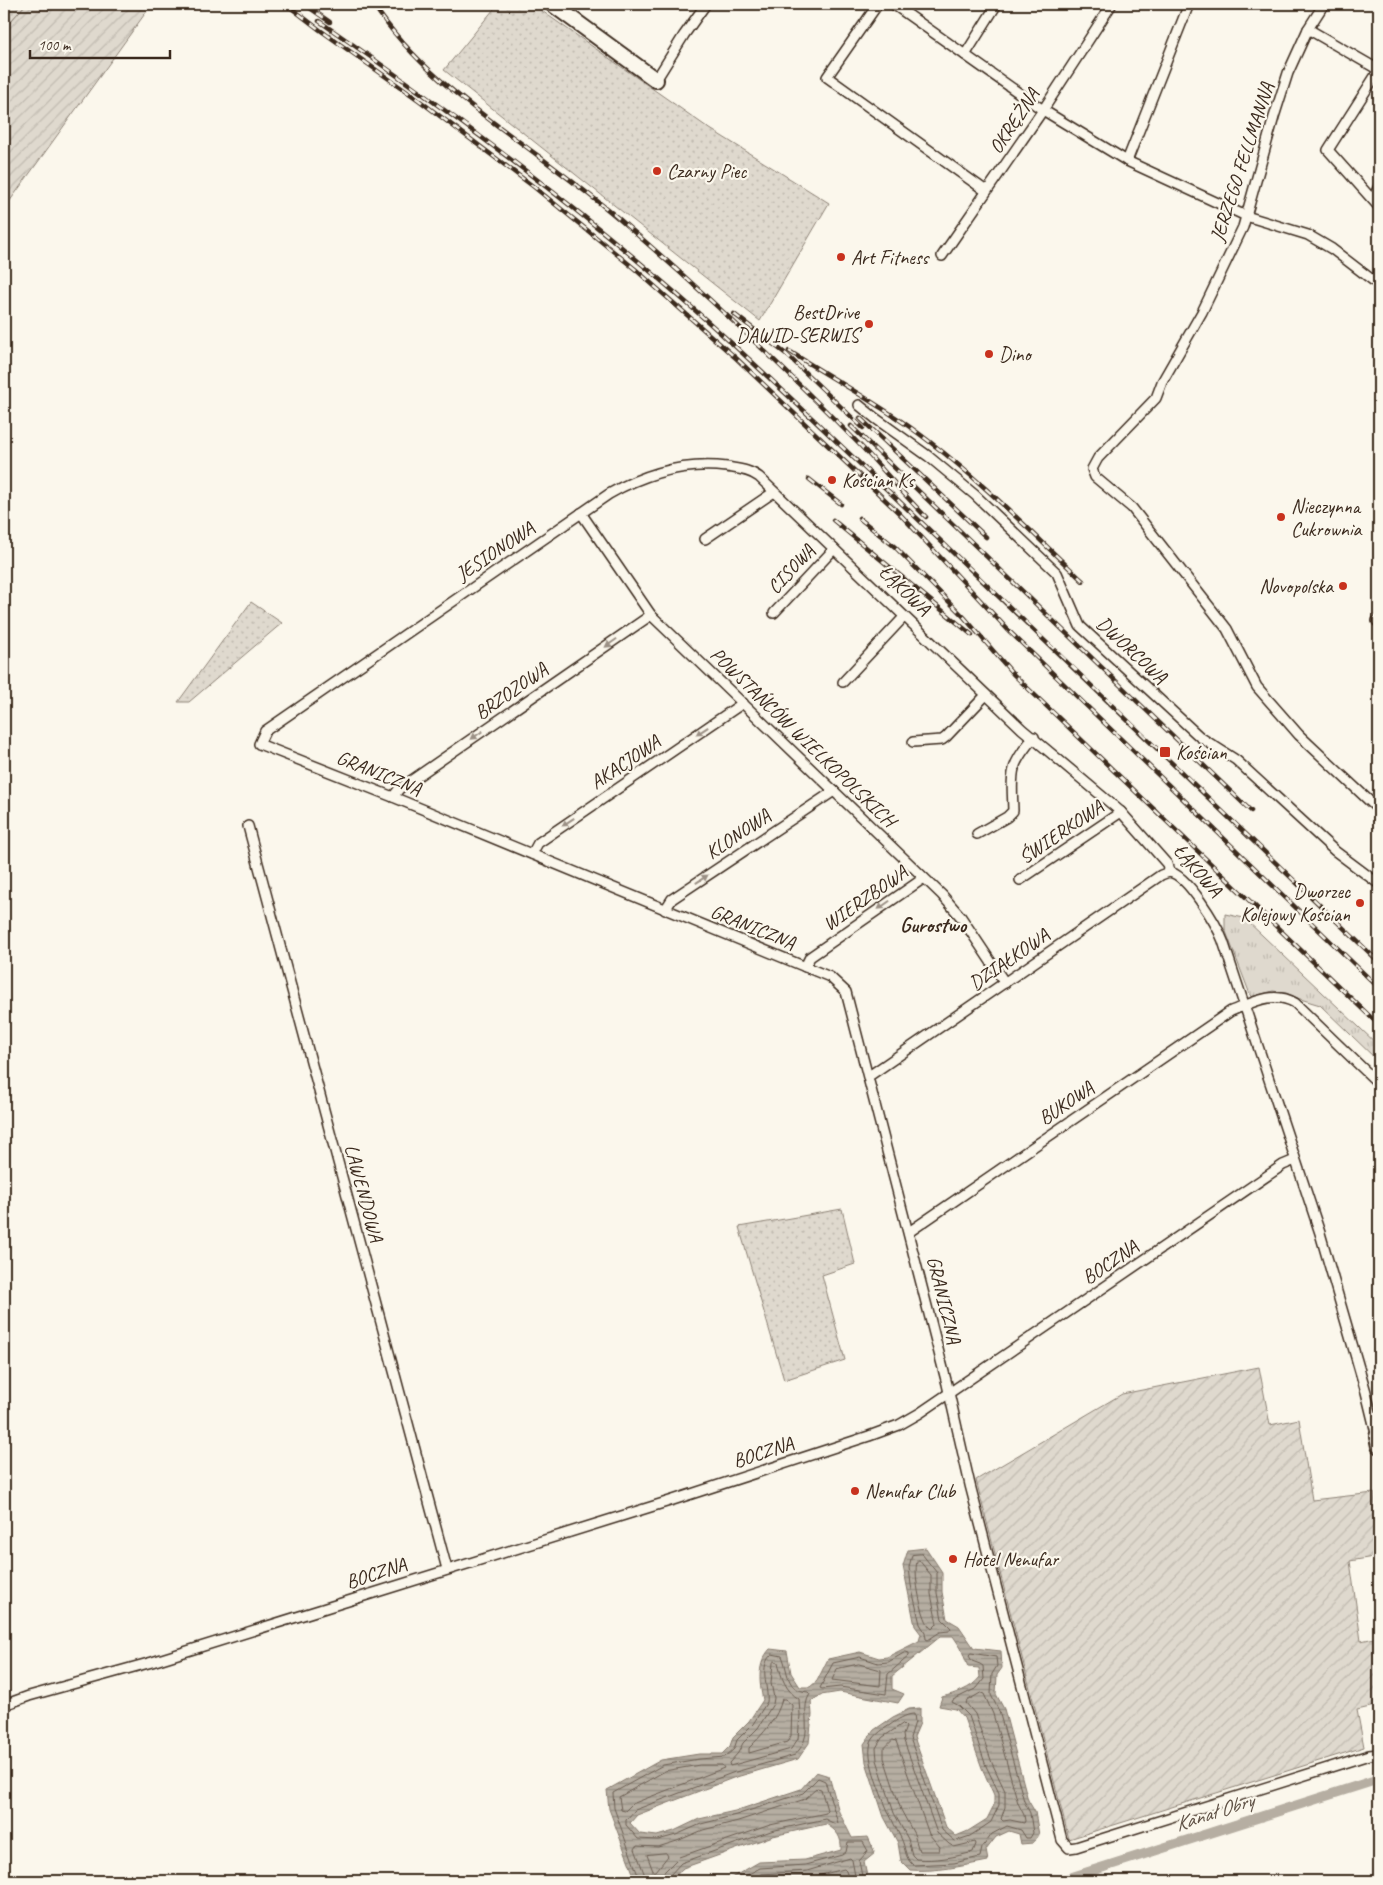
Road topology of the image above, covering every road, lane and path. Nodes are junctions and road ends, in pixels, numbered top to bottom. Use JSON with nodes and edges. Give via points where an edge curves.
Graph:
{"nodes":[{"id":1,"x":552,"y":4,"type":"edge"},
{"id":2,"x":706,"y":4,"type":"edge"},
{"id":3,"x":878,"y":4,"type":"edge"},
{"id":4,"x":893,"y":4,"type":"edge"},
{"id":5,"x":997,"y":4,"type":"edge"},
{"id":6,"x":1112,"y":4,"type":"edge"},
{"id":7,"x":1189,"y":4,"type":"edge"},
{"id":8,"x":1324,"y":4,"type":"edge"},
{"id":9,"x":1308,"y":29,"type":"junction"},
{"id":10,"x":965,"y":55,"type":"junction"},
{"id":11,"x":1379,"y":70,"type":"edge"},
{"id":12,"x":656,"y":80,"type":"joint"},
{"id":13,"x":1043,"y":110,"type":"junction"},
{"id":14,"x":1127,"y":161,"type":"junction"},
{"id":15,"x":1379,"y":186,"type":"edge"},
{"id":16,"x":986,"y":191,"type":"junction"},
{"id":17,"x":1379,"y":200,"type":"edge"},
{"id":18,"x":1379,"y":207,"type":"edge"},
{"id":19,"x":1246,"y":216,"type":"junction"},
{"id":20,"x":942,"y":256,"type":"dead end"},
{"id":21,"x":1379,"y":285,"type":"edge"},
{"id":22,"x":859,"y":405,"type":"dead end"},
{"id":23,"x":774,"y":492,"type":"junction"},
{"id":24,"x":581,"y":513,"type":"junction"},
{"id":25,"x":705,"y":539,"type":"dead end"},
{"id":26,"x":834,"y":549,"type":"junction"},
{"id":27,"x":774,"y":613,"type":"dead end"},
{"id":28,"x":651,"y":615,"type":"junction"},
{"id":29,"x":904,"y":617,"type":"junction"},
{"id":30,"x":1379,"y":619,"type":"edge"},
{"id":31,"x":1379,"y":623,"type":"edge"},
{"id":32,"x":844,"y":682,"type":"dead end"},
{"id":33,"x":986,"y":695,"type":"junction"},
{"id":34,"x":743,"y":703,"type":"junction"},
{"id":35,"x":1034,"y":737,"type":"junction"},
{"id":36,"x":914,"y":742,"type":"dead end"},
{"id":37,"x":259,"y":744,"type":"joint"},
{"id":38,"x":834,"y":791,"type":"junction"},
{"id":39,"x":393,"y":797,"type":"junction"},
{"id":40,"x":1379,"y":810,"type":"edge"},
{"id":41,"x":1121,"y":812,"type":"junction"},
{"id":42,"x":248,"y":826,"type":"dead end"},
{"id":43,"x":977,"y":834,"type":"dead end"},
{"id":44,"x":532,"y":854,"type":"junction"},
{"id":45,"x":1169,"y":872,"type":"junction"},
{"id":46,"x":924,"y":878,"type":"junction"},
{"id":47,"x":1020,"y":880,"type":"dead end"},
{"id":48,"x":1379,"y":884,"type":"edge"},
{"id":49,"x":665,"y":910,"type":"junction"},
{"id":50,"x":805,"y":967,"type":"junction"},
{"id":51,"x":1005,"y":983,"type":"junction"},
{"id":52,"x":1244,"y":1006,"type":"junction"},
{"id":53,"x":869,"y":1076,"type":"junction"},
{"id":54,"x":1379,"y":1084,"type":"edge"},
{"id":55,"x":1295,"y":1160,"type":"junction"},
{"id":56,"x":909,"y":1232,"type":"junction"},
{"id":57,"x":950,"y":1393,"type":"junction"},
{"id":58,"x":1376,"y":1416,"type":"edge"},
{"id":59,"x":1378,"y":1440,"type":"edge"},
{"id":60,"x":1379,"y":1455,"type":"edge"},
{"id":61,"x":447,"y":1569,"type":"junction"},
{"id":62,"x":4,"y":1705,"type":"edge"},
{"id":63,"x":1379,"y":1754,"type":"edge"}],
"edges":[{"from":1,"to":12,"type":"street"},
{"from":2,"to":12,"type":"street"},
{"from":3,"to":16,"type":"street","via":[[827,77]]},
{"from":4,"to":10,"type":"street"},
{"from":5,"to":10,"type":"street"},
{"from":6,"to":13,"type":"street","name":"OKRĘŻNA"},
{"from":7,"to":14,"type":"street"},
{"from":8,"to":9,"type":"street","name":"JERZEGO FELLMANNA"},
{"from":9,"to":11,"type":"street"},
{"from":9,"to":19,"type":"street","name":"JERZEGO FELLMANNA","via":[[1288,73]]},
{"from":10,"to":13,"type":"street"},
{"from":11,"to":18,"type":"street","via":[[1328,150]]},
{"from":13,"to":14,"type":"street"},
{"from":13,"to":16,"type":"street","name":"OKRĘŻNA"},
{"from":14,"to":19,"type":"street"},
{"from":15,"to":17,"type":"street","via":[[1375,195]]},
{"from":16,"to":20,"type":"street","name":"OKRĘŻNA"},
{"from":19,"to":21,"type":"street","via":[[1308,235]]},
{"from":19,"to":40,"type":"street","name":"JERZEGO FELLMANNA","via":[[1202,312],[1156,398],[1098,458],[1092,469],[1095,477],[1132,508],[1227,629],[1257,687],[1299,735]]},
{"from":22,"to":48,"type":"street","name":"DWORCOWA","via":[[975,495],[1057,572],[1080,626],[1200,737],[1236,760],[1335,851]]},
{"from":23,"to":24,"type":"street","name":"JESIONOWA","via":[[750,472],[694,466],[641,478]]},
{"from":23,"to":25,"type":"street"},
{"from":23,"to":26,"type":"street","name":"ŁĄKOWA"},
{"from":24,"to":28,"type":"street","name":"POWSTAŃCÓW WIELKOPOLSKICH"},
{"from":24,"to":37,"type":"street","name":"JESIONOWA","via":[[265,731]]},
{"from":26,"to":27,"type":"street","name":"CISOWA"},
{"from":26,"to":29,"type":"street","name":"ŁĄKOWA"},
{"from":28,"to":34,"type":"street","name":"POWSTAŃCÓW WIELKOPOLSKICH"},
{"from":28,"to":39,"type":"street","name":"BRZOZOWA","one_way":true,"via":[[399,789]]},
{"from":29,"to":32,"type":"street"},
{"from":29,"to":33,"type":"street","name":"ŁĄKOWA"},
{"from":30,"to":31,"type":"street"},
{"from":33,"to":35,"type":"street","name":"ŁĄKOWA"},
{"from":33,"to":36,"type":"street","via":[[942,740]]},
{"from":34,"to":38,"type":"street","name":"POWSTAŃCÓW WIELKOPOLSKICH"},
{"from":34,"to":44,"type":"street","name":"AKACJOWA","one_way":true,"via":[[538,843]]},
{"from":35,"to":41,"type":"street","name":"ŁĄKOWA"},
{"from":35,"to":43,"type":"street","via":[[1014,765],[1013,811]]},
{"from":37,"to":39,"type":"street","name":"GRANICZNA"},
{"from":38,"to":46,"type":"street","name":"POWSTAŃCÓW WIELKOPOLSKICH"},
{"from":49,"to":38,"type":"street","name":"KLONOWA","one_way":true,"via":[[672,899]]},
{"from":39,"to":44,"type":"street","name":"GRANICZNA"},
{"from":41,"to":45,"type":"street","name":"ŁĄKOWA","via":[[1167,864]]},
{"from":41,"to":47,"type":"street","name":"ŚWIERKOWA"},
{"from":42,"to":61,"type":"street","name":"LAWENDOWA"},
{"from":44,"to":49,"type":"street","name":"GRANICZNA"},
{"from":45,"to":51,"type":"street","name":"DZIAŁKOWA"},
{"from":45,"to":52,"type":"street","name":"ŁĄKOWA","via":[[1177,875],[1217,926]]},
{"from":46,"to":50,"type":"street","name":"WIERZBOWA","one_way":true,"via":[[810,957]]},
{"from":46,"to":51,"type":"street","name":"POWSTAŃCÓW WIELKOPOLSKICH","via":[[961,917]]},
{"from":49,"to":50,"type":"street","name":"GRANICZNA"},
{"from":50,"to":53,"type":"street","name":"GRANICZNA","via":[[830,977],[846,992]]},
{"from":51,"to":53,"type":"street","name":"DZIAŁKOWA"},
{"from":52,"to":54,"type":"street","name":"BUKOWA","via":[[1274,996],[1290,1000]]},
{"from":52,"to":55,"type":"street","name":"ŁĄKOWA"},
{"from":52,"to":56,"type":"street","name":"BUKOWA","via":[[1231,1011]]},
{"from":53,"to":56,"type":"street","name":"GRANICZNA"},
{"from":55,"to":57,"type":"street","name":"BOCZNA","via":[[1283,1165]]},
{"from":55,"to":58,"type":"street","name":"ŁĄKOWA"},
{"from":56,"to":57,"type":"street","name":"GRANICZNA"},
{"from":57,"to":61,"type":"street","name":"BOCZNA","via":[[899,1425],[869,1436]]},
{"from":57,"to":63,"type":"street","name":"GRANICZNA","via":[[970,1485],[1065,1845],[1076,1847]]},
{"from":58,"to":59,"type":"street","name":"ŁĄKOWA"},
{"from":59,"to":60,"type":"street","name":"ŁĄKOWA"},
{"from":61,"to":62,"type":"street","name":"BOCZNA"}]}
